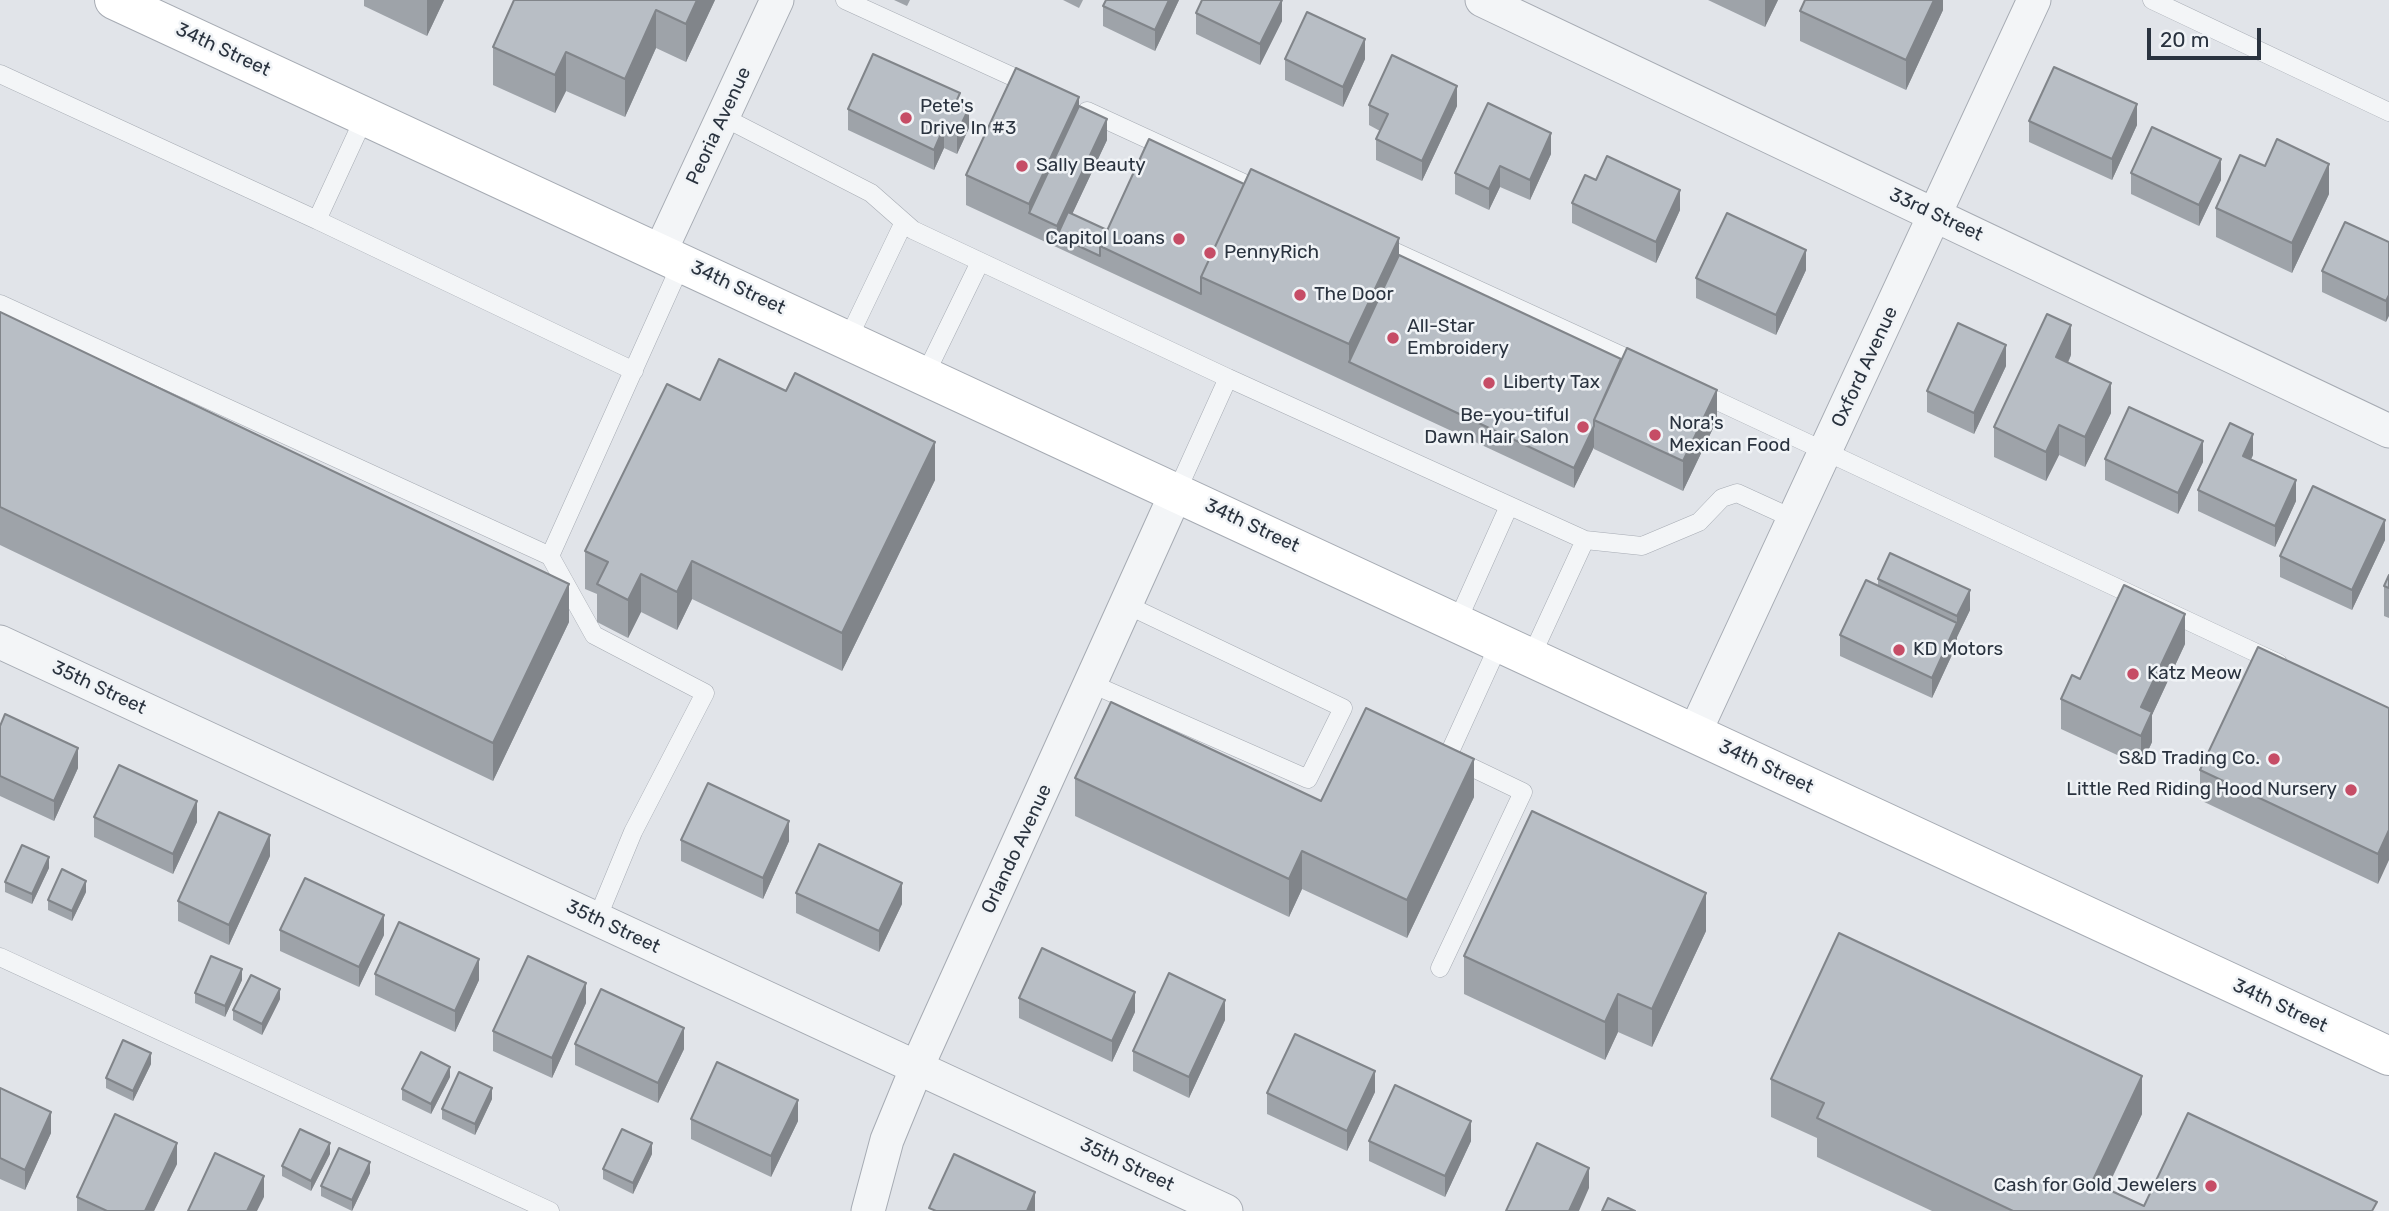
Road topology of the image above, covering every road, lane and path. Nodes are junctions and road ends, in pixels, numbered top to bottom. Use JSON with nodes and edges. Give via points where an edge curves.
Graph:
{"nodes":[{"id":1,"x":114,"y":0,"type":"edge"},
{"id":2,"x":777,"y":0,"type":"edge"},
{"id":3,"x":845,"y":0,"type":"edge"},
{"id":4,"x":1482,"y":0,"type":"edge"},
{"id":5,"x":2034,"y":0,"type":"edge"},
{"id":6,"x":2152,"y":0,"type":"edge"},
{"id":7,"x":0,"y":74,"type":"edge"},
{"id":8,"x":1046,"y":92,"type":"edge"},
{"id":9,"x":1071,"y":104,"type":"edge"},
{"id":10,"x":2389,"y":112,"type":"edge"},
{"id":11,"x":365,"y":116,"type":"junction"},
{"id":12,"x":723,"y":117,"type":"junction"},
{"id":13,"x":1285,"y":202,"type":"edge"},
{"id":14,"x":1935,"y":215,"type":"junction"},
{"id":15,"x":317,"y":220,"type":"junction"},
{"id":16,"x":904,"y":222,"type":"junction"},
{"id":17,"x":1361,"y":236,"type":"edge"},
{"id":18,"x":671,"y":257,"type":"junction"},
{"id":19,"x":980,"y":262,"type":"junction"},
{"id":20,"x":0,"y":304,"type":"edge"},
{"id":21,"x":848,"y":339,"type":"junction"},
{"id":22,"x":634,"y":370,"type":"junction"},
{"id":23,"x":925,"y":375,"type":"junction"},
{"id":24,"x":1228,"y":378,"type":"junction"},
{"id":25,"x":2389,"y":431,"type":"edge"},
{"id":26,"x":1826,"y":450,"type":"junction"},
{"id":27,"x":1177,"y":491,"type":"junction"},
{"id":28,"x":1509,"y":506,"type":"junction"},
{"id":29,"x":1794,"y":519,"type":"junction"},
{"id":30,"x":1585,"y":540,"type":"junction"},
{"id":31,"x":550,"y":556,"type":"junction"},
{"id":32,"x":1127,"y":605,"type":"junction"},
{"id":33,"x":1457,"y":622,"type":"junction"},
{"id":34,"x":0,"y":642,"type":"edge"},
{"id":35,"x":1516,"y":650,"type":"junction"},
{"id":36,"x":2289,"y":668,"type":"edge"},
{"id":37,"x":1092,"y":684,"type":"junction"},
{"id":38,"x":1694,"y":734,"type":"junction"},
{"id":39,"x":597,"y":919,"type":"junction"},
{"id":40,"x":0,"y":957,"type":"edge"},
{"id":41,"x":1440,"y":968,"type":"dead end"},
{"id":42,"x":2389,"y":1056,"type":"edge"},
{"id":43,"x":916,"y":1067,"type":"junction"},
{"id":44,"x":550,"y":1211,"type":"edge"},
{"id":45,"x":868,"y":1211,"type":"edge"},
{"id":46,"x":1226,"y":1211,"type":"edge"}],
"edges":[{"from":1,"to":11,"type":"main road","name":"34th Street"},
{"from":2,"to":12,"type":"street","name":"Peoria Avenue"},
{"from":3,"to":8,"type":"lane"},
{"from":4,"to":14,"type":"street","name":"33rd Street"},
{"from":5,"to":14,"type":"street","name":"Oxford Avenue"},
{"from":6,"to":10,"type":"lane"},
{"from":7,"to":15,"type":"lane"},
{"from":9,"to":13,"type":"lane"},
{"from":11,"to":15,"type":"lane"},
{"from":11,"to":18,"type":"main road","name":"34th Street"},
{"from":12,"to":16,"type":"lane","via":[[871,193]]},
{"from":12,"to":18,"type":"street","name":"Peoria Avenue"},
{"from":14,"to":25,"type":"street","name":"33rd Street"},
{"from":14,"to":26,"type":"street","name":"Oxford Avenue"},
{"from":15,"to":22,"type":"lane"},
{"from":16,"to":19,"type":"lane"},
{"from":16,"to":21,"type":"lane"},
{"from":17,"to":26,"type":"lane"},
{"from":18,"to":21,"type":"main road","name":"34th Street"},
{"from":18,"to":22,"type":"lane"},
{"from":19,"to":23,"type":"lane"},
{"from":19,"to":24,"type":"lane"},
{"from":20,"to":31,"type":"lane"},
{"from":21,"to":23,"type":"main road","name":"34th Street"},
{"from":22,"to":31,"type":"lane"},
{"from":23,"to":27,"type":"main road","name":"34th Street"},
{"from":24,"to":27,"type":"lane"},
{"from":24,"to":28,"type":"lane"},
{"from":26,"to":29,"type":"street","name":"Oxford Avenue"},
{"from":26,"to":36,"type":"lane"},
{"from":27,"to":32,"type":"street","name":"Orlando Avenue"},
{"from":27,"to":33,"type":"main road","name":"34th Street"},
{"from":28,"to":30,"type":"lane"},
{"from":28,"to":33,"type":"lane"},
{"from":29,"to":30,"type":"lane","via":[[1737,493],[1722,498],[1699,522],[1643,545]]},
{"from":29,"to":38,"type":"street","name":"Oxford Avenue"},
{"from":30,"to":35,"type":"lane"},
{"from":31,"to":39,"type":"lane","via":[[594,635],[705,693],[633,832]]},
{"from":32,"to":37,"type":"street","name":"Orlando Avenue"},
{"from":32,"to":37,"type":"lane","via":[[1348,711],[1308,779]]},
{"from":33,"to":35,"type":"main road","name":"34th Street"},
{"from":34,"to":39,"type":"street","name":"35th Street"},
{"from":35,"to":38,"type":"main road","name":"34th Street"},
{"from":35,"to":41,"type":"lane","via":[[1442,754],[1523,792]]},
{"from":37,"to":43,"type":"street","name":"Orlando Avenue"},
{"from":38,"to":42,"type":"main road","name":"34th Street"},
{"from":39,"to":43,"type":"street","name":"35th Street"},
{"from":40,"to":44,"type":"lane"},
{"from":43,"to":45,"type":"street","name":"Orlando Avenue","via":[[887,1140]]},
{"from":43,"to":46,"type":"street","name":"35th Street"}]}
